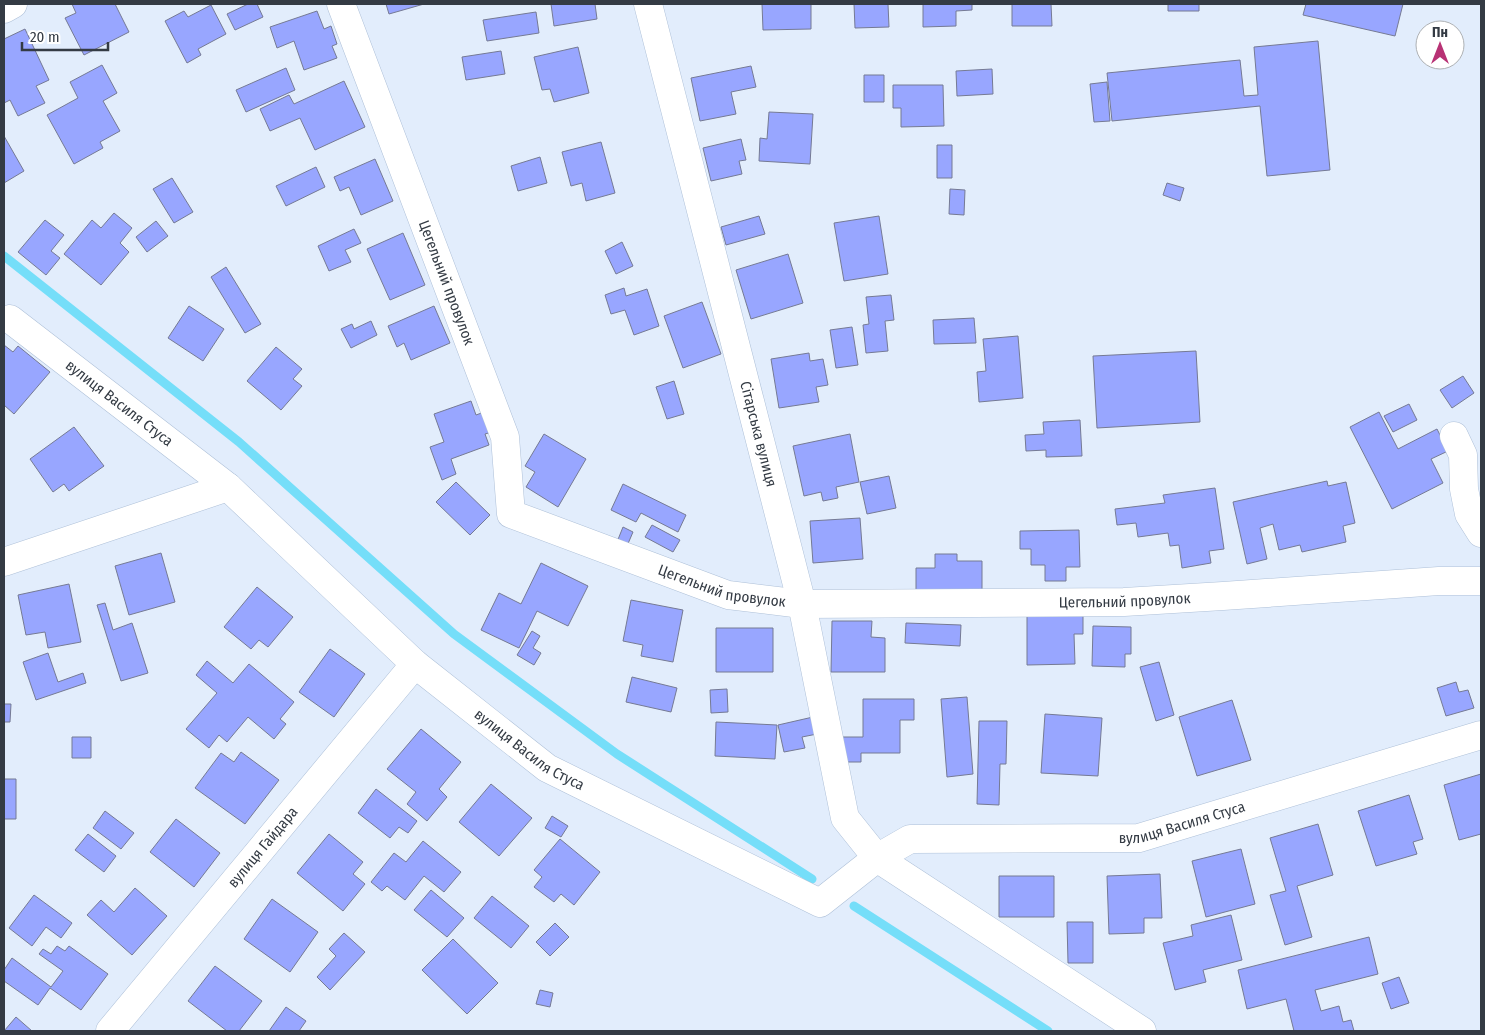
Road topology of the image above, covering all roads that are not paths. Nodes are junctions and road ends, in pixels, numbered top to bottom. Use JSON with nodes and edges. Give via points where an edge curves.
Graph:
{"nodes":[{"id":1,"x":12,"y":4,"type":"edge"},
{"id":2,"x":341,"y":4,"type":"edge"},
{"id":3,"x":648,"y":4,"type":"edge"},
{"id":4,"x":4,"y":9,"type":"edge"},
{"id":5,"x":10,"y":319,"type":"dead end"},
{"id":6,"x":1454,"y":436,"type":"dead end"},
{"id":7,"x":228,"y":487,"type":"junction"},
{"id":8,"x":1481,"y":533,"type":"edge"},
{"id":9,"x":4,"y":562,"type":"edge"},
{"id":10,"x":1481,"y":581,"type":"edge"},
{"id":11,"x":802,"y":604,"type":"junction"},
{"id":12,"x":415,"y":664,"type":"junction"},
{"id":13,"x":1481,"y":735,"type":"edge"},
{"id":14,"x":877,"y":858,"type":"junction"},
{"id":15,"x":110,"y":1031,"type":"edge"},
{"id":16,"x":1142,"y":1031,"type":"edge"}],
"edges":[{"from":1,"to":4,"type":"street"},
{"from":2,"to":11,"type":"street","name":"Цегельний провулок","via":[[505,437],[511,514],[728,594]]},
{"from":3,"to":11,"type":"street","name":"Сітарська вулиця"},
{"from":5,"to":7,"type":"street","name":"вулиця Василя Стуса"},
{"from":6,"to":8,"type":"street","via":[[1463,455],[1469,514]]},
{"from":7,"to":9,"type":"street"},
{"from":7,"to":12,"type":"street","name":"вулиця Василя Стуса"},
{"from":10,"to":11,"type":"street","name":"Цегельний провулок","via":[[1124,602]]},
{"from":11,"to":14,"type":"street","name":"Сітарська вулиця","via":[[845,818]]},
{"from":12,"to":14,"type":"street","name":"вулиця Василя Стуса","via":[[547,768],[820,903]]},
{"from":12,"to":15,"type":"street","name":"вулиця Гайдара"},
{"from":13,"to":14,"type":"street","name":"вулиця Василя Стуса","via":[[1139,838],[910,839]]},
{"from":14,"to":16,"type":"street"}]}
